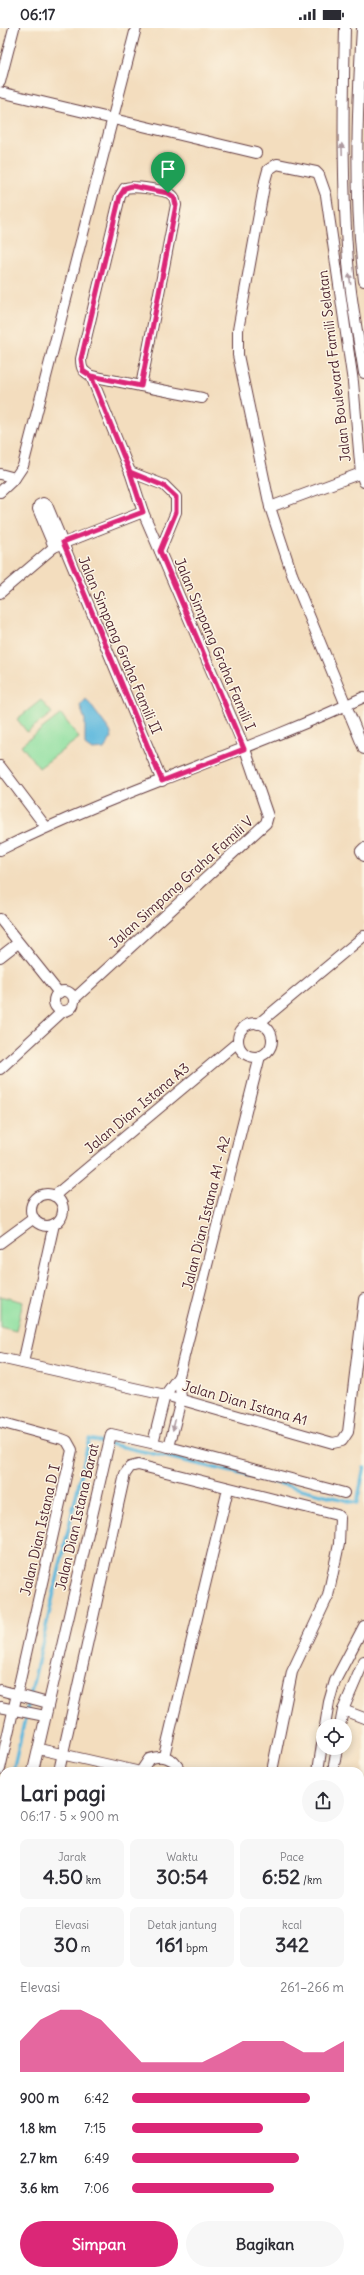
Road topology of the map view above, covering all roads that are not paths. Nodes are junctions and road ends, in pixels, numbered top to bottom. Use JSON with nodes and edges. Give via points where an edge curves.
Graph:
{"nodes":[{"id":1,"x":14,"y":28,"type":"edge"},
{"id":2,"x":136,"y":28,"type":"edge"},
{"id":3,"x":345,"y":28,"type":"edge"},
{"id":4,"x":362,"y":28,"type":"edge"},
{"id":5,"x":0,"y":82,"type":"edge"},
{"id":6,"x":0,"y":92,"type":"edge"},
{"id":7,"x":114,"y":118,"type":"junction"},
{"id":8,"x":256,"y":152,"type":"dead end"},
{"id":9,"x":364,"y":281,"type":"edge"},
{"id":10,"x":364,"y":373,"type":"edge"},
{"id":11,"x":91,"y":376,"type":"junction"},
{"id":12,"x":141,"y":386,"type":"junction"},
{"id":13,"x":202,"y":398,"type":"dead end"},
{"id":14,"x":130,"y":472,"type":"junction"},
{"id":15,"x":0,"y":474,"type":"edge"},
{"id":16,"x":363,"y":476,"type":"edge"},
{"id":17,"x":15,"y":478,"type":"junction"},
{"id":18,"x":0,"y":492,"type":"edge"},
{"id":19,"x":270,"y":507,"type":"junction"},
{"id":20,"x":143,"y":512,"type":"junction"},
{"id":21,"x":58,"y":545,"type":"junction"},
{"id":22,"x":160,"y":551,"type":"junction"},
{"id":23,"x":0,"y":592,"type":"edge"},
{"id":24,"x":364,"y":698,"type":"edge"},
{"id":25,"x":347,"y":705,"type":"junction"},
{"id":26,"x":244,"y":749,"type":"junction"},
{"id":27,"x":364,"y":749,"type":"edge"},
{"id":28,"x":0,"y":766,"type":"edge"},
{"id":29,"x":162,"y":781,"type":"junction"},
{"id":30,"x":46,"y":827,"type":"junction"},
{"id":31,"x":364,"y":848,"type":"edge"},
{"id":32,"x":0,"y":850,"type":"edge"},
{"id":33,"x":364,"y":856,"type":"edge"},
{"id":34,"x":0,"y":919,"type":"edge"},
{"id":35,"x":364,"y":936,"type":"edge"},
{"id":36,"x":18,"y":944,"type":"junction"},
{"id":37,"x":0,"y":957,"type":"edge"},
{"id":38,"x":59,"y":993,"type":"junction"},
{"id":39,"x":74,"y":999,"type":"junction"},
{"id":40,"x":63,"y":1012,"type":"junction"},
{"id":41,"x":258,"y":1024,"type":"junction"},
{"id":42,"x":238,"y":1042,"type":"junction"},
{"id":43,"x":260,"y":1056,"type":"junction"},
{"id":44,"x":0,"y":1069,"type":"edge"},
{"id":45,"x":54,"y":1196,"type":"junction"},
{"id":46,"x":34,"y":1218,"type":"junction"},
{"id":47,"x":54,"y":1224,"type":"junction"},
{"id":48,"x":0,"y":1243,"type":"edge"},
{"id":49,"x":364,"y":1299,"type":"edge"},
{"id":50,"x":0,"y":1358,"type":"edge"},
{"id":51,"x":23,"y":1363,"type":"junction"},
{"id":52,"x":179,"y":1376,"type":"junction"},
{"id":53,"x":165,"y":1395,"type":"junction"},
{"id":54,"x":180,"y":1399,"type":"junction"},
{"id":55,"x":0,"y":1422,"type":"edge"},
{"id":56,"x":153,"y":1443,"type":"junction"},
{"id":57,"x":169,"y":1447,"type":"junction"},
{"id":58,"x":228,"y":1489,"type":"junction"},
{"id":59,"x":344,"y":1493,"type":"dead end"},
{"id":60,"x":364,"y":1626,"type":"edge"},
{"id":61,"x":364,"y":1661,"type":"edge"},
{"id":62,"x":0,"y":1690,"type":"edge"},
{"id":63,"x":20,"y":1695,"type":"junction"},
{"id":64,"x":45,"y":1702,"type":"junction"},
{"id":65,"x":0,"y":1707,"type":"edge"},
{"id":66,"x":16,"y":1710,"type":"junction"},
{"id":67,"x":342,"y":1710,"type":"junction"},
{"id":68,"x":42,"y":1715,"type":"junction"},
{"id":69,"x":364,"y":1718,"type":"edge"},
{"id":70,"x":326,"y":1719,"type":"edge"},
{"id":71,"x":341,"y":1719,"type":"edge"},
{"id":72,"x":39,"y":1749,"type":"junction"},
{"id":73,"x":62,"y":1754,"type":"junction"},
{"id":74,"x":320,"y":1755,"type":"edge"},
{"id":75,"x":336,"y":1755,"type":"edge"},
{"id":76,"x":164,"y":1756,"type":"junction"},
{"id":77,"x":1,"y":1767,"type":"edge"},
{"id":78,"x":34,"y":1767,"type":"edge"},
{"id":79,"x":60,"y":1767,"type":"edge"},
{"id":80,"x":119,"y":1767,"type":"edge"},
{"id":81,"x":145,"y":1767,"type":"edge"},
{"id":82,"x":177,"y":1767,"type":"edge"},
{"id":83,"x":273,"y":1767,"type":"edge"},
{"id":84,"x":319,"y":1767,"type":"edge"},
{"id":85,"x":334,"y":1767,"type":"edge"}],
"edges":[{"from":1,"to":5,"type":"street"},
{"from":2,"to":7,"type":"street"},
{"from":10,"to":3,"type":"street","name":"Jalan Boulevard Famili Selatan","one_way":true,"via":[[349,276],[343,179]]},
{"from":4,"to":9,"type":"street","via":[[356,121],[358,209]]},
{"from":6,"to":7,"type":"street"},
{"from":7,"to":8,"type":"street"},
{"from":7,"to":17,"type":"street","via":[[23,466]]},
{"from":11,"to":12,"type":"street"},
{"from":11,"to":12,"type":"street","name":"Jalan Simpang Graha Famili I","via":[[83,371],[81,359],[120,196],[125,188],[132,186],[168,193],[174,197],[176,205]]},
{"from":11,"to":14,"type":"street","name":"Jalan Simpang Graha Famili I"},
{"from":12,"to":13,"type":"street"},
{"from":14,"to":20,"type":"street","name":"Jalan Simpang Graha Famili I"},
{"from":14,"to":22,"type":"street","name":"Jalan Simpang Graha Famili I","via":[[164,486],[176,497],[176,512]]},
{"from":15,"to":17,"type":"street"},
{"from":16,"to":19,"type":"street","name":"Jalan Boulevard Famili Selatan"},
{"from":16,"to":19,"type":"street","name":"Jalan Boulevard Famili Selatan","via":[[353,382],[326,196],[316,172],[277,164],[268,170],[265,181],[237,343]]},
{"from":17,"to":18,"type":"street"},
{"from":19,"to":25,"type":"street","name":"Jalan Boulevard Famili Selatan","via":[[292,574]]},
{"from":20,"to":21,"type":"street"},
{"from":20,"to":22,"type":"street","name":"Jalan Simpang Graha Famili I"},
{"from":21,"to":23,"type":"street"},
{"from":21,"to":29,"type":"street","name":"Jalan Simpang Graha Famili II"},
{"from":22,"to":26,"type":"street","name":"Jalan Simpang Graha Famili I"},
{"from":24,"to":25,"type":"street"},
{"from":25,"to":26,"type":"street"},
{"from":25,"to":27,"type":"street","name":"Jalan Boulevard Famili Selatan"},
{"from":26,"to":29,"type":"street"},
{"from":26,"to":39,"type":"street","name":"Jalan Simpang Graha Famili V","via":[[267,809],[266,823]]},
{"from":28,"to":30,"type":"street"},
{"from":29,"to":30,"type":"street"},
{"from":30,"to":32,"type":"street"},
{"from":31,"to":33,"type":"street","via":[[361,851]]},
{"from":34,"to":36,"type":"street"},
{"from":35,"to":41,"type":"street"},
{"from":36,"to":37,"type":"street"},
{"from":36,"to":38,"type":"street"},
{"from":38,"to":39,"type":"street","via":[[65,991]]},
{"from":38,"to":40,"type":"street","via":[[54,1003],[57,1009]]},
{"from":39,"to":40,"type":"street","via":[[70,1010]]},
{"from":40,"to":44,"type":"street"},
{"from":41,"to":42,"type":"street","via":[[241,1030]]},
{"from":41,"to":43,"type":"street","via":[[265,1027],[272,1040],[266,1053]]},
{"from":42,"to":43,"type":"street","via":[[243,1053],[254,1057]]},
{"from":42,"to":45,"type":"street","name":"Jalan Dian Istana A3"},
{"from":43,"to":52,"type":"street","name":"Jalan Dian Istana A1 - A2"},
{"from":45,"to":46,"type":"street","via":[[48,1194],[36,1199],[33,1205]]},
{"from":45,"to":47,"type":"street","via":[[59,1199],[63,1210],[59,1221]]},
{"from":46,"to":47,"type":"street","via":[[43,1225]]},
{"from":46,"to":48,"type":"street"},
{"from":47,"to":51,"type":"street"},
{"from":49,"to":54,"type":"street","name":"Jalan Dian Istana A1","via":[[348,1432],[342,1440],[333,1443]]},
{"from":50,"to":51,"type":"street","name":"Jalan Dian Istana A1"},
{"from":51,"to":53,"type":"street","name":"Jalan Dian Istana A1"},
{"from":52,"to":53,"type":"street","name":"Jalan Dian Istana A1 - A2"},
{"from":52,"to":54,"type":"street","name":"Jalan Dian Istana A1 - A2"},
{"from":53,"to":54,"type":"street","name":"Jalan Dian Istana A1"},
{"from":53,"to":56,"type":"street","name":"Jalan Dian Istana A1 - A2"},
{"from":54,"to":57,"type":"street","name":"Jalan Dian Istana A1 - A2","one_way":true},
{"from":55,"to":63,"type":"street","name":"Jalan Dian Istana D I","via":[[62,1439],[67,1441],[72,1450]]},
{"from":56,"to":57,"type":"street","name":"Jalan Dian Istana Barat"},
{"from":56,"to":64,"type":"street","name":"Jalan Dian Istana Barat","via":[[111,1434]]},
{"from":57,"to":59,"type":"street","name":"Jalan Dian Istana Barat"},
{"from":58,"to":73,"type":"street","via":[[138,1465],[130,1467],[125,1474]]},
{"from":58,"to":76,"type":"street"},
{"from":58,"to":83,"type":"street","via":[[337,1515],[340,1518],[339,1544],[328,1596],[292,1672]]},
{"from":60,"to":70,"type":"street","via":[[335,1681]]},
{"from":61,"to":67,"type":"street"},
{"from":62,"to":63,"type":"street"},
{"from":63,"to":64,"type":"street"},
{"from":63,"to":66,"type":"street","name":"Jalan Dian Istana D I"},
{"from":64,"to":68,"type":"street","name":"Jalan Dian Istana Barat"},
{"from":65,"to":66,"type":"street"},
{"from":66,"to":68,"type":"street"},
{"from":66,"to":77,"type":"street","name":"Jalan Dian Istana D I"},
{"from":67,"to":69,"type":"street"},
{"from":67,"to":71,"type":"street"},
{"from":68,"to":72,"type":"street","name":"Jalan Dian Istana Barat"},
{"from":72,"to":73,"type":"street"},
{"from":72,"to":78,"type":"street","name":"Jalan Dian Istana Barat"},
{"from":73,"to":79,"type":"street"},
{"from":73,"to":80,"type":"street"},
{"from":74,"to":84,"type":"street"},
{"from":75,"to":85,"type":"street"},
{"from":76,"to":81,"type":"street","via":[[149,1760]]},
{"from":76,"to":82,"type":"street","via":[[172,1759]]}]}
